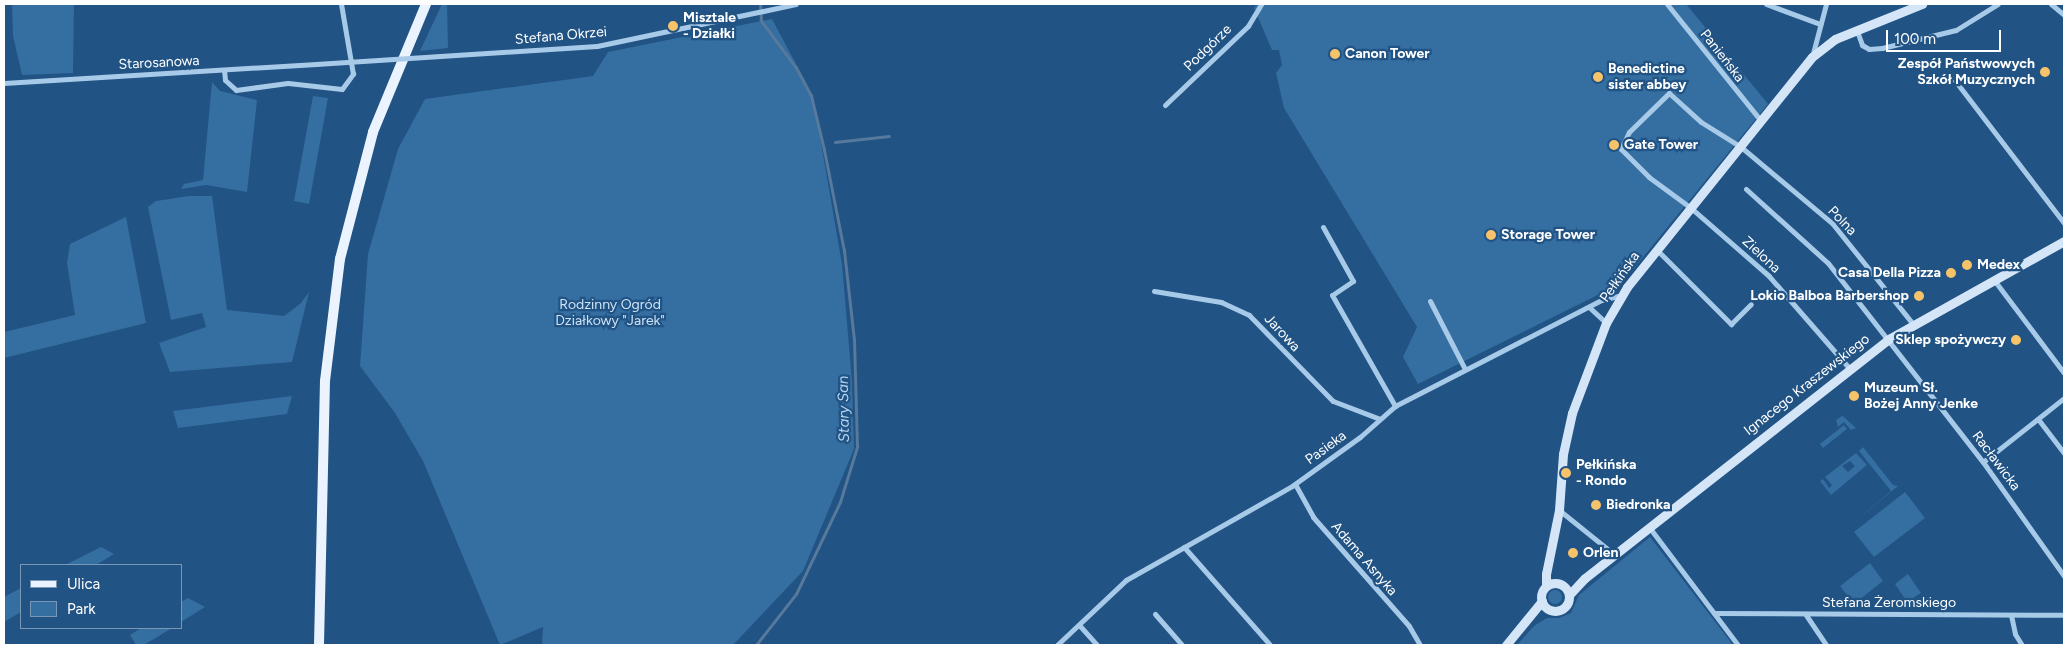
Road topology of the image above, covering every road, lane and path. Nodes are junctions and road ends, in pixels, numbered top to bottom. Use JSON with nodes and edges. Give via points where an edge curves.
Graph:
{"nodes":[{"id":1,"x":341,"y":4,"type":"edge"},
{"id":2,"x":426,"y":4,"type":"edge"},
{"id":3,"x":796,"y":4,"type":"edge"},
{"id":4,"x":1261,"y":4,"type":"edge"},
{"id":5,"x":1667,"y":4,"type":"edge"},
{"id":6,"x":1766,"y":4,"type":"edge"},
{"id":7,"x":1826,"y":4,"type":"edge"},
{"id":8,"x":1922,"y":4,"type":"edge"},
{"id":9,"x":2000,"y":4,"type":"edge"},
{"id":10,"x":2051,"y":4,"type":"edge"},
{"id":11,"x":2064,"y":15,"type":"edge"},
{"id":12,"x":1820,"y":24,"type":"junction"},
{"id":13,"x":1857,"y":31,"type":"junction"},
{"id":14,"x":1812,"y":57,"type":"junction"},
{"id":15,"x":316,"y":64,"type":"joint"},
{"id":16,"x":224,"y":70,"type":"junction"},
{"id":17,"x":1950,"y":74,"type":"dead end"},
{"id":18,"x":4,"y":83,"type":"edge"},
{"id":19,"x":1669,"y":93,"type":"joint"},
{"id":20,"x":1165,"y":105,"type":"dead end"},
{"id":21,"x":1761,"y":121,"type":"junction"},
{"id":22,"x":1741,"y":147,"type":"junction"},
{"id":23,"x":1746,"y":189,"type":"dead end"},
{"id":24,"x":1691,"y":208,"type":"junction"},
{"id":25,"x":2064,"y":223,"type":"edge"},
{"id":26,"x":1323,"y":227,"type":"dead end"},
{"id":27,"x":2064,"y":241,"type":"edge"},
{"id":28,"x":1657,"y":250,"type":"junction"},
{"id":29,"x":1994,"y":280,"type":"junction"},
{"id":30,"x":1154,"y":291,"type":"dead end"},
{"id":31,"x":1623,"y":294,"type":"junction"},
{"id":32,"x":1430,"y":301,"type":"dead end"},
{"id":33,"x":1751,"y":304,"type":"dead end"},
{"id":34,"x":1589,"y":307,"type":"junction"},
{"id":35,"x":1606,"y":322,"type":"junction"},
{"id":36,"x":1913,"y":324,"type":"junction"},
{"id":37,"x":1887,"y":340,"type":"junction"},
{"id":38,"x":1465,"y":369,"type":"junction"},
{"id":39,"x":1850,"y":369,"type":"junction"},
{"id":40,"x":2064,"y":373,"type":"edge"},
{"id":41,"x":2064,"y":398,"type":"edge"},
{"id":42,"x":1395,"y":406,"type":"junction"},
{"id":43,"x":1380,"y":418,"type":"junction"},
{"id":44,"x":2038,"y":419,"type":"junction"},
{"id":45,"x":2064,"y":453,"type":"edge"},
{"id":46,"x":1983,"y":462,"type":"junction"},
{"id":47,"x":1295,"y":484,"type":"junction"},
{"id":48,"x":1559,"y":510,"type":"junction"},
{"id":49,"x":1649,"y":527,"type":"junction"},
{"id":50,"x":1184,"y":547,"type":"junction"},
{"id":51,"x":1615,"y":555,"type":"junction"},
{"id":52,"x":1549,"y":560,"type":"junction"},
{"id":53,"x":2064,"y":576,"type":"edge"},
{"id":54,"x":1546,"y":586,"type":"junction"},
{"id":55,"x":1563,"y":588,"type":"junction"},
{"id":56,"x":1542,"y":601,"type":"junction"},
{"id":57,"x":1548,"y":609,"type":"junction"},
{"id":58,"x":1714,"y":613,"type":"junction"},
{"id":59,"x":1155,"y":614,"type":"dead end"},
{"id":60,"x":2011,"y":614,"type":"junction"},
{"id":61,"x":1806,"y":615,"type":"junction"},
{"id":62,"x":2064,"y":615,"type":"edge"},
{"id":63,"x":1526,"y":622,"type":"junction"},
{"id":64,"x":1080,"y":626,"type":"junction"},
{"id":65,"x":319,"y":645,"type":"edge"},
{"id":66,"x":1057,"y":645,"type":"edge"},
{"id":67,"x":1097,"y":645,"type":"edge"},
{"id":68,"x":1182,"y":645,"type":"edge"},
{"id":69,"x":1270,"y":645,"type":"edge"},
{"id":70,"x":1420,"y":645,"type":"edge"},
{"id":71,"x":1506,"y":645,"type":"edge"},
{"id":72,"x":1738,"y":645,"type":"edge"},
{"id":73,"x":1826,"y":645,"type":"edge"},
{"id":74,"x":2022,"y":645,"type":"edge"}],
"edges":[{"from":1,"to":16,"type":"street","via":[[353,74],[342,89],[288,83],[236,90],[225,80]]},
{"from":2,"to":65,"type":"main road","via":[[371,139],[348,221],[337,278],[325,382]]},
{"from":3,"to":15,"type":"street","name":"Stefana Okrzei","bridge":true,"via":[[597,46]]},
{"from":4,"to":20,"type":"street","name":"Podgórze","via":[[1248,26]]},
{"from":5,"to":21,"type":"street","name":"Panieńska"},
{"from":6,"to":12,"type":"street"},
{"from":7,"to":12,"type":"street"},
{"from":8,"to":13,"type":"street","name":"Pełkińska"},
{"from":9,"to":13,"type":"street","via":[[1956,30],[1882,48],[1868,49],[1862,45]]},
{"from":10,"to":11,"type":"street"},
{"from":12,"to":14,"type":"street"},
{"from":13,"to":14,"type":"street","name":"Pełkińska","via":[[1834,39]]},
{"from":14,"to":21,"type":"street","name":"Pełkińska"},
{"from":15,"to":16,"type":"street","name":"Starosanowa"},
{"from":16,"to":18,"type":"street","name":"Starosanowa"},
{"from":17,"to":25,"type":"street"},
{"from":19,"to":22,"type":"street","name":"Polna","via":[[1701,122]]},
{"from":19,"to":24,"type":"street","name":"Zielona","via":[[1629,132],[1621,149],[1649,177]]},
{"from":21,"to":22,"type":"street","name":"Pełkińska"},
{"from":22,"to":24,"type":"street","name":"Pełkińska"},
{"from":22,"to":36,"type":"street","name":"Polna","via":[[1832,223]]},
{"from":23,"to":37,"type":"street","name":"Racławicka","via":[[1828,263]]},
{"from":24,"to":28,"type":"street","name":"Pełkińska"},
{"from":24,"to":39,"type":"street","name":"Zielona","via":[[1769,276]]},
{"from":26,"to":42,"type":"street","via":[[1353,281],[1332,295]]},
{"from":27,"to":29,"type":"street","name":"Ignacego Kraszewskiego"},
{"from":28,"to":31,"type":"street","name":"Pełkińska"},
{"from":28,"to":33,"type":"street","via":[[1731,324]]},
{"from":29,"to":36,"type":"street","name":"Ignacego Kraszewskiego"},
{"from":29,"to":40,"type":"street"},
{"from":30,"to":43,"type":"street","name":"Jarowa","via":[[1221,302],[1250,315],[1333,402]]},
{"from":31,"to":34,"type":"street","name":"Pasieka"},
{"from":31,"to":35,"type":"street","name":"Pełkińska"},
{"from":32,"to":38,"type":"street"},
{"from":34,"to":35,"type":"street"},
{"from":34,"to":38,"type":"street","name":"Pasieka"},
{"from":35,"to":48,"type":"street","name":"Pełkińska","via":[[1572,413],[1563,454]]},
{"from":36,"to":37,"type":"street","name":"Ignacego Kraszewskiego"},
{"from":37,"to":39,"type":"street","name":"Ignacego Kraszewskiego"},
{"from":37,"to":46,"type":"street","name":"Racławicka"},
{"from":38,"to":42,"type":"street","name":"Pasieka"},
{"from":39,"to":49,"type":"street","name":"Ignacego Kraszewskiego"},
{"from":41,"to":44,"type":"street"},
{"from":42,"to":43,"type":"street","name":"Pasieka"},
{"from":43,"to":47,"type":"street","name":"Pasieka","via":[[1360,437]]},
{"from":44,"to":45,"type":"street"},
{"from":44,"to":46,"type":"street"},
{"from":46,"to":53,"type":"street","name":"Racławicka"},
{"from":47,"to":50,"type":"street","name":"Pasieka"},
{"from":47,"to":70,"type":"street","name":"Adama Asnyka","via":[[1313,517],[1409,626]]},
{"from":48,"to":51,"type":"street"},
{"from":48,"to":52,"type":"street","name":"Pełkińska"},
{"from":49,"to":51,"type":"street","name":"Ignacego Kraszewskiego"},
{"from":49,"to":58,"type":"street"},
{"from":50,"to":64,"type":"street","name":"Pasieka","via":[[1126,580]]},
{"from":50,"to":69,"type":"street"},
{"from":51,"to":55,"type":"street","name":"Ignacego Kraszewskiego","via":[[1585,578]]},
{"from":52,"to":54,"type":"street","name":"Pełkińska"},
{"from":52,"to":55,"type":"street","name":"Pełkińska"},
{"from":54,"to":55,"type":"street"},
{"from":54,"to":56,"type":"street"},
{"from":55,"to":57,"type":"street","via":[[1564,608]]},
{"from":56,"to":57,"type":"street"},
{"from":56,"to":63,"type":"street"},
{"from":57,"to":63,"type":"street"},
{"from":58,"to":61,"type":"street","name":"Stefana Żeromskiego"},
{"from":58,"to":72,"type":"street"},
{"from":59,"to":68,"type":"street"},
{"from":60,"to":61,"type":"street","name":"Stefana Żeromskiego"},
{"from":60,"to":62,"type":"street","name":"Stefana Żeromskiego"},
{"from":60,"to":74,"type":"street","via":[[2015,634]]},
{"from":61,"to":73,"type":"street"},
{"from":63,"to":71,"type":"street"},
{"from":64,"to":66,"type":"street","name":"Pasieka"},
{"from":64,"to":67,"type":"street"}]}
